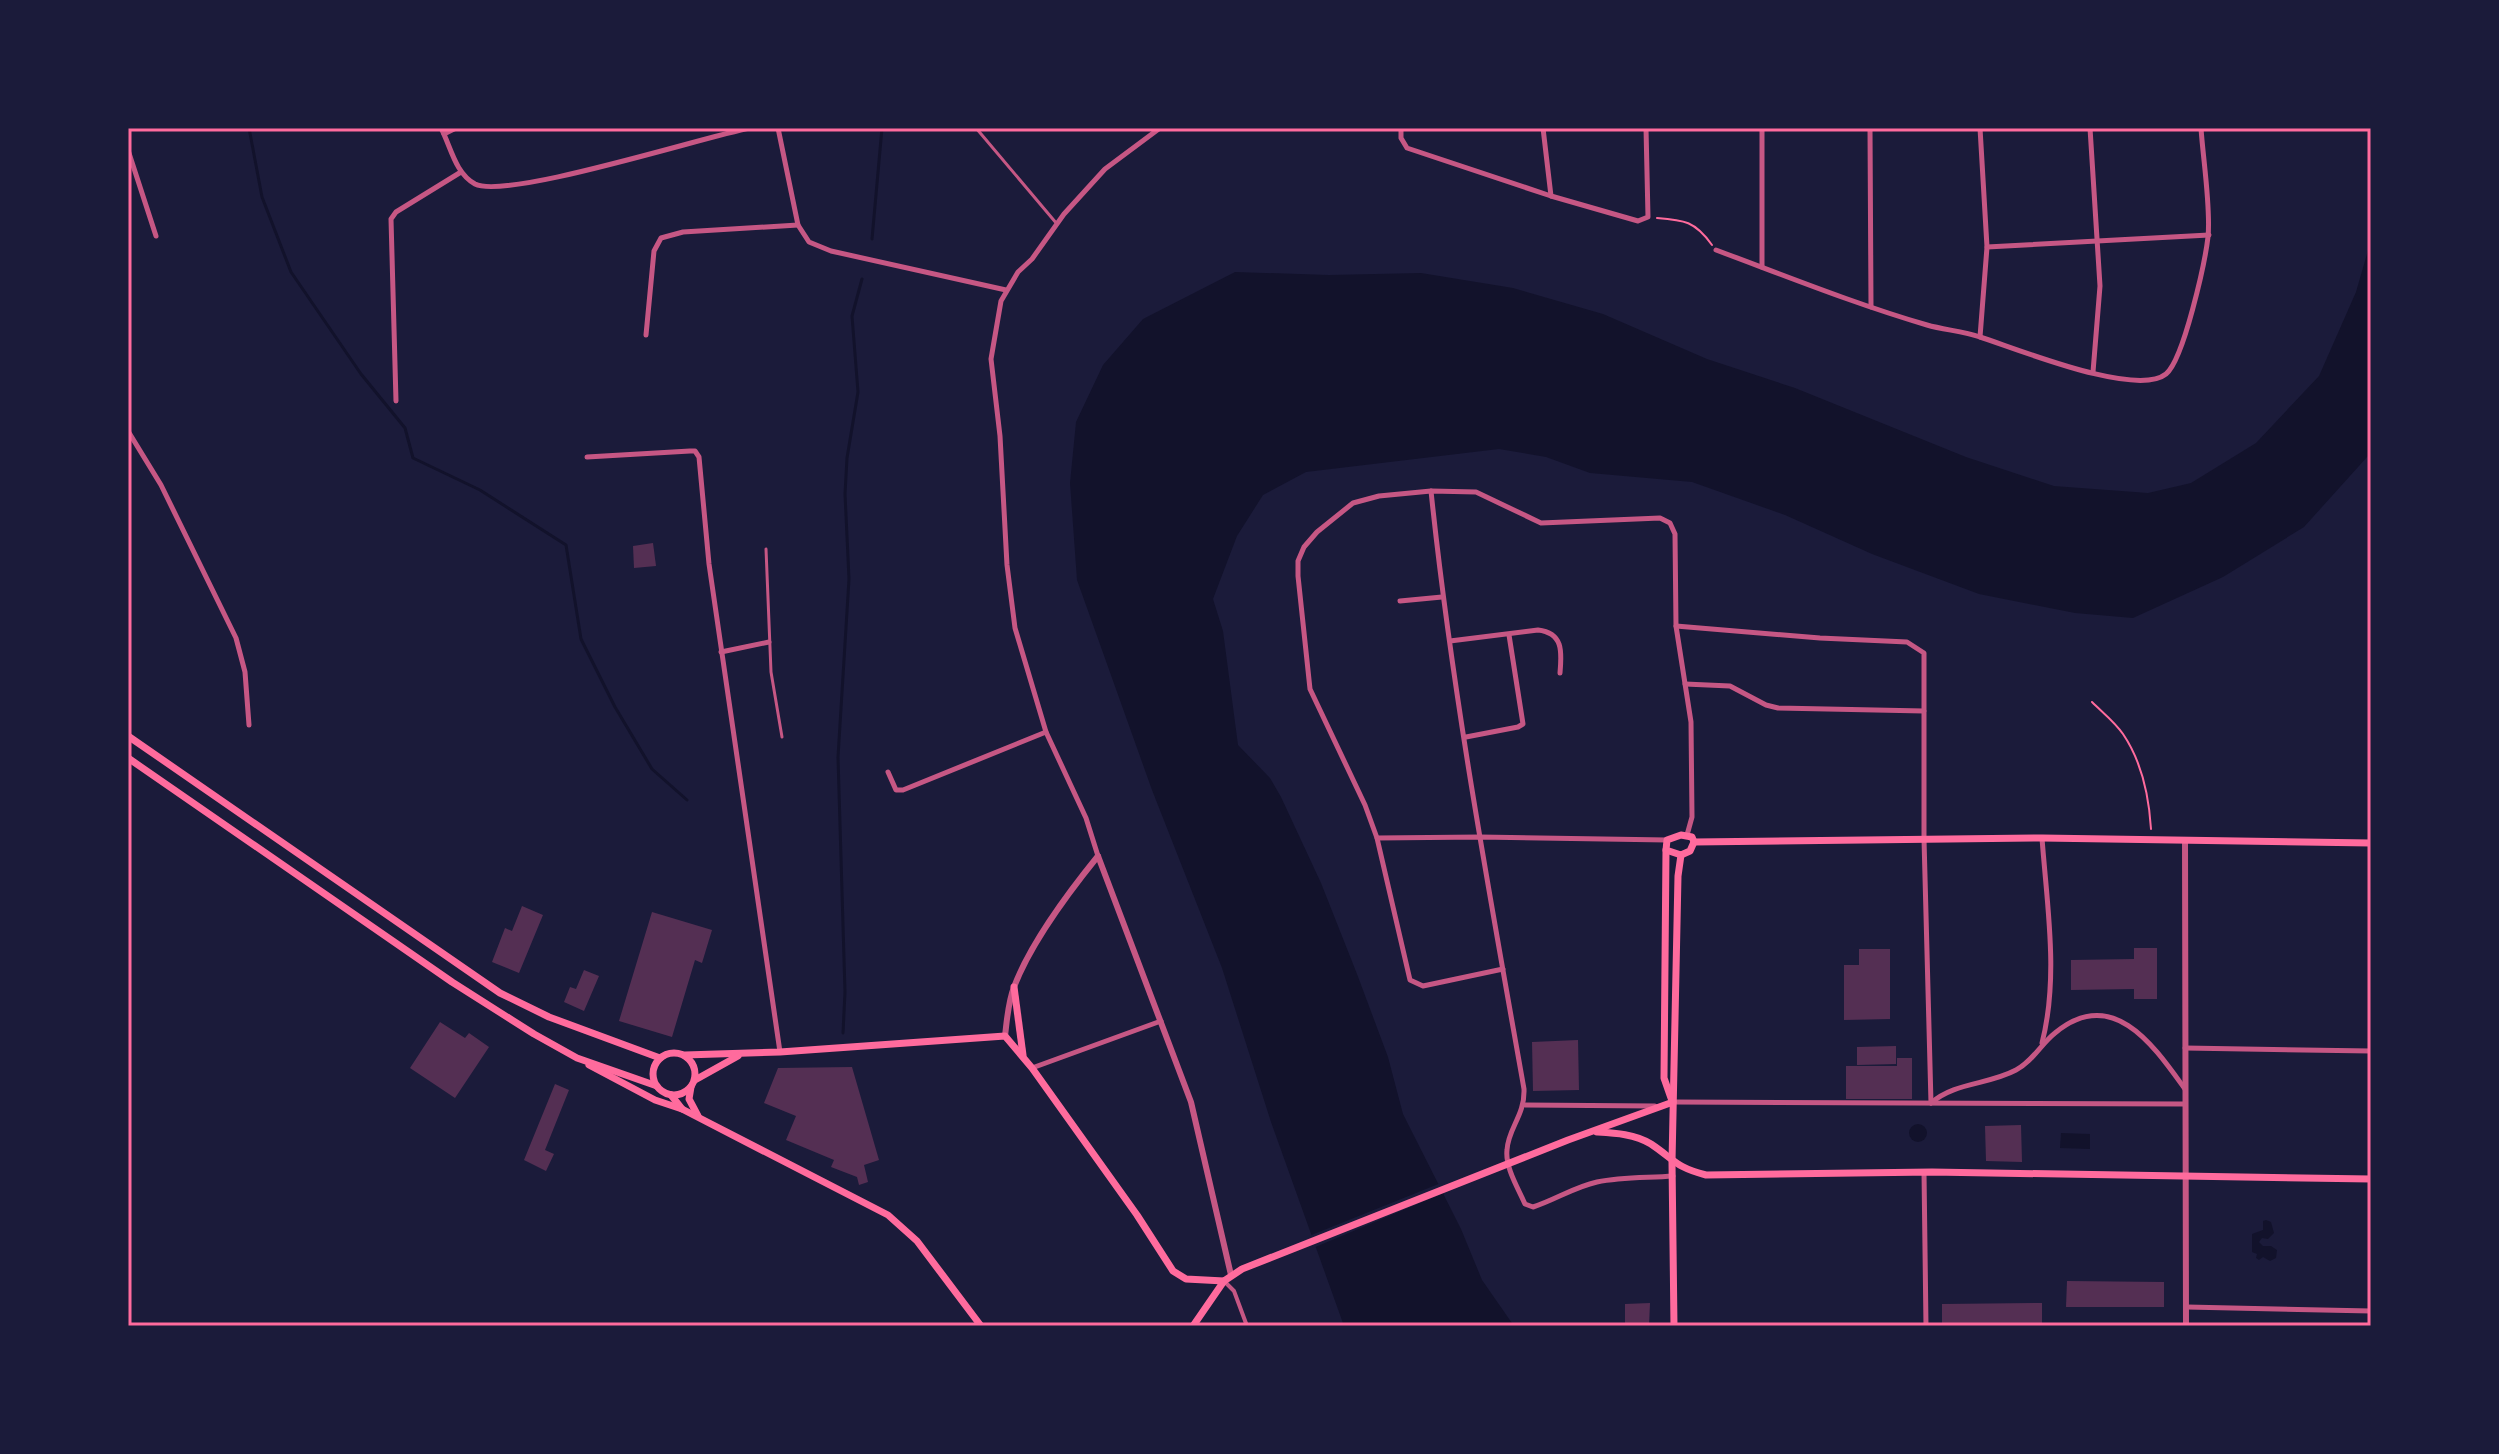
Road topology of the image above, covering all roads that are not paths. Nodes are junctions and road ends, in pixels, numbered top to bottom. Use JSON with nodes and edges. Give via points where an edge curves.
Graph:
{"nodes":[{"id":1,"x":456,"y":128,"type":"edge"},
{"id":2,"x":750,"y":128,"type":"edge"},
{"id":3,"x":778,"y":128,"type":"edge"},
{"id":4,"x":976,"y":128,"type":"edge"},
{"id":5,"x":1160,"y":128,"type":"edge"},
{"id":6,"x":1401,"y":128,"type":"edge"},
{"id":7,"x":1543,"y":128,"type":"edge"},
{"id":8,"x":1646,"y":128,"type":"edge"},
{"id":9,"x":1762,"y":128,"type":"edge"},
{"id":10,"x":1870,"y":128,"type":"edge"},
{"id":11,"x":1980,"y":128,"type":"edge"},
{"id":12,"x":2090,"y":128,"type":"edge"},
{"id":13,"x":2201,"y":128,"type":"edge"},
{"id":14,"x":443,"y":131,"type":"edge"},
{"id":15,"x":128,"y":150,"type":"edge"},
{"id":16,"x":461,"y":172,"type":"junction"},
{"id":17,"x":1551,"y":196,"type":"junction"},
{"id":18,"x":1057,"y":224,"type":"junction"},
{"id":19,"x":798,"y":225,"type":"junction"},
{"id":20,"x":2209,"y":235,"type":"junction"},
{"id":21,"x":156,"y":236,"type":"dead end"},
{"id":22,"x":2098,"y":241,"type":"junction"},
{"id":23,"x":1987,"y":247,"type":"junction"},
{"id":24,"x":1716,"y":250,"type":"road end"},
{"id":25,"x":1762,"y":267,"type":"junction"},
{"id":26,"x":1006,"y":290,"type":"junction"},
{"id":27,"x":1871,"y":307,"type":"junction"},
{"id":28,"x":646,"y":335,"type":"dead end"},
{"id":29,"x":1980,"y":337,"type":"junction"},
{"id":30,"x":2093,"y":372,"type":"junction"},
{"id":31,"x":396,"y":401,"type":"dead end"},
{"id":32,"x":128,"y":431,"type":"edge"},
{"id":33,"x":587,"y":457,"type":"dead end"},
{"id":34,"x":1431,"y":491,"type":"junction"},
{"id":35,"x":766,"y":549,"type":"dead end"},
{"id":36,"x":1442,"y":597,"type":"junction"},
{"id":37,"x":1400,"y":601,"type":"dead end"},
{"id":38,"x":1676,"y":626,"type":"junction"},
{"id":39,"x":1509,"y":635,"type":"junction"},
{"id":40,"x":1450,"y":641,"type":"junction"},
{"id":41,"x":769,"y":642,"type":"junction"},
{"id":42,"x":721,"y":652,"type":"junction"},
{"id":43,"x":1560,"y":673,"type":"dead end"},
{"id":44,"x":1685,"y":684,"type":"junction"},
{"id":45,"x":1924,"y":711,"type":"junction"},
{"id":46,"x":249,"y":725,"type":"dead end"},
{"id":47,"x":1046,"y":732,"type":"junction"},
{"id":48,"x":128,"y":736,"type":"edge"},
{"id":49,"x":782,"y":737,"type":"dead end"},
{"id":50,"x":1466,"y":737,"type":"junction"},
{"id":51,"x":128,"y":758,"type":"edge"},
{"id":52,"x":888,"y":772,"type":"dead end"},
{"id":53,"x":1687,"y":835,"type":"junction"},
{"id":54,"x":1480,"y":837,"type":"junction"},
{"id":55,"x":1377,"y":838,"type":"junction"},
{"id":56,"x":2042,"y":838,"type":"junction"},
{"id":57,"x":1924,"y":839,"type":"junction"},
{"id":58,"x":1667,"y":840,"type":"junction"},
{"id":59,"x":2185,"y":840,"type":"junction"},
{"id":60,"x":1694,"y":842,"type":"junction"},
{"id":61,"x":2371,"y":843,"type":"edge"},
{"id":62,"x":1666,"y":850,"type":"junction"},
{"id":63,"x":1681,"y":855,"type":"junction"},
{"id":64,"x":1098,"y":856,"type":"junction"},
{"id":65,"x":1503,"y":969,"type":"junction"},
{"id":66,"x":1014,"y":987,"type":"junction"},
{"id":67,"x":1161,"y":1021,"type":"junction"},
{"id":68,"x":1005,"y":1036,"type":"junction"},
{"id":69,"x":2042,"y":1044,"type":"junction"},
{"id":70,"x":2184,"y":1048,"type":"junction"},
{"id":71,"x":2371,"y":1051,"type":"edge"},
{"id":72,"x":780,"y":1052,"type":"junction"},
{"id":73,"x":744,"y":1054,"type":"junction"},
{"id":74,"x":685,"y":1055,"type":"junction"},
{"id":75,"x":1023,"y":1057,"type":"junction"},
{"id":76,"x":577,"y":1058,"type":"junction"},
{"id":77,"x":660,"y":1058,"type":"junction"},
{"id":78,"x":1032,"y":1068,"type":"junction"},
{"id":79,"x":693,"y":1084,"type":"junction"},
{"id":80,"x":657,"y":1086,"type":"junction"},
{"id":81,"x":2186,"y":1090,"type":"junction"},
{"id":82,"x":671,"y":1095,"type":"junction"},
{"id":83,"x":1673,"y":1102,"type":"junction"},
{"id":84,"x":1931,"y":1103,"type":"junction"},
{"id":85,"x":2185,"y":1104,"type":"junction"},
{"id":86,"x":1525,"y":1105,"type":"junction"},
{"id":87,"x":1656,"y":1106,"type":"junction"},
{"id":88,"x":682,"y":1109,"type":"junction"},
{"id":89,"x":700,"y":1117,"type":"junction"},
{"id":90,"x":1595,"y":1131,"type":"junction"},
{"id":91,"x":1672,"y":1162,"type":"junction"},
{"id":92,"x":1924,"y":1172,"type":"junction"},
{"id":93,"x":1673,"y":1176,"type":"junction"},
{"id":94,"x":2187,"y":1177,"type":"junction"},
{"id":95,"x":2371,"y":1179,"type":"edge"},
{"id":96,"x":1227,"y":1278,"type":"junction"},
{"id":97,"x":2187,"y":1307,"type":"junction"},
{"id":98,"x":2371,"y":1311,"type":"edge"},
{"id":99,"x":981,"y":1326,"type":"edge"},
{"id":100,"x":1193,"y":1326,"type":"edge"},
{"id":101,"x":1247,"y":1326,"type":"edge"},
{"id":102,"x":1674,"y":1326,"type":"edge"},
{"id":103,"x":1926,"y":1326,"type":"edge"},
{"id":104,"x":2186,"y":1326,"type":"edge"}],
"edges":[{"from":1,"to":14,"type":"street"},
{"from":2,"to":16,"type":"street","via":[[499,188],[478,185]]},
{"from":3,"to":19,"type":"street"},
{"from":4,"to":18,"type":"lane"},
{"from":5,"to":18,"type":"street","via":[[1105,169]]},
{"from":6,"to":17,"type":"street","via":[[1407,148]]},
{"from":7,"to":17,"type":"street"},
{"from":8,"to":17,"type":"street","via":[[1648,217],[1638,221]]},
{"from":9,"to":25,"type":"street"},
{"from":10,"to":27,"type":"street"},
{"from":11,"to":23,"type":"street"},
{"from":12,"to":22,"type":"street"},
{"from":13,"to":20,"type":"street"},
{"from":14,"to":16,"type":"street"},
{"from":15,"to":21,"type":"street"},
{"from":16,"to":31,"type":"street","via":[[391,219]]},
{"from":18,"to":26,"type":"street"},
{"from":19,"to":26,"type":"street","via":[[809,242],[823,248]]},
{"from":19,"to":28,"type":"street","via":[[661,238],[654,251]]},
{"from":20,"to":22,"type":"street"},
{"from":20,"to":30,"type":"street","via":[[2180,352],[2170,370],[2151,380]]},
{"from":22,"to":23,"type":"street"},
{"from":22,"to":30,"type":"street"},
{"from":23,"to":29,"type":"street"},
{"from":24,"to":25,"type":"street"},
{"from":25,"to":27,"type":"street"},
{"from":26,"to":47,"type":"street","via":[[991,359],[1007,565],[1015,628]]},
{"from":27,"to":29,"type":"street"},
{"from":29,"to":30,"type":"street"},
{"from":32,"to":46,"type":"street","via":[[161,485],[236,638]]},
{"from":33,"to":42,"type":"street","via":[[695,451]]},
{"from":34,"to":36,"type":"street"},
{"from":34,"to":38,"type":"street","via":[[1476,492],[1541,523],[1660,518],[1670,523],[1675,534]]},
{"from":34,"to":55,"type":"street","via":[[1353,503],[1317,532],[1298,561],[1310,689]]},
{"from":35,"to":41,"type":"lane"},
{"from":36,"to":37,"type":"street"},
{"from":36,"to":40,"type":"street"},
{"from":38,"to":44,"type":"street"},
{"from":38,"to":45,"type":"street","via":[[1907,642],[1924,653]]},
{"from":39,"to":40,"type":"street"},
{"from":39,"to":43,"type":"street","via":[[1538,630],[1556,636]]},
{"from":39,"to":50,"type":"street","via":[[1521,726]]},
{"from":40,"to":50,"type":"street"},
{"from":41,"to":42,"type":"street"},
{"from":41,"to":49,"type":"lane"},
{"from":42,"to":72,"type":"street"},
{"from":44,"to":45,"type":"street","via":[[1730,686],[1778,708]]},
{"from":44,"to":53,"type":"street","via":[[1692,785]]},
{"from":45,"to":57,"type":"street"},
{"from":47,"to":52,"type":"street","via":[[899,791]]},
{"from":47,"to":64,"type":"street"},
{"from":48,"to":77,"type":"main road","via":[[500,993]]},
{"from":50,"to":54,"type":"street"},
{"from":51,"to":76,"type":"main road","via":[[452,982]]},
{"from":53,"to":58,"type":"main road"},
{"from":53,"to":60,"type":"main road"},
{"from":54,"to":55,"type":"street"},
{"from":54,"to":58,"type":"street"},
{"from":54,"to":65,"type":"street"},
{"from":55,"to":65,"type":"street","via":[[1408,976],[1418,986]]},
{"from":56,"to":57,"type":"main road"},
{"from":56,"to":59,"type":"main road"},
{"from":56,"to":69,"type":"street","via":[[2051,960],[2050,1013]]},
{"from":57,"to":60,"type":"main road"},
{"from":57,"to":84,"type":"street"},
{"from":58,"to":62,"type":"main road"},
{"from":59,"to":61,"type":"main road"},
{"from":59,"to":70,"type":"street"},
{"from":60,"to":63,"type":"main road"},
{"from":62,"to":63,"type":"main road"},
{"from":62,"to":83,"type":"main road","via":[[1664,1078]]},
{"from":63,"to":83,"type":"main road"},
{"from":64,"to":66,"type":"street","via":[[1054,915]]},
{"from":64,"to":67,"type":"street"},
{"from":65,"to":86,"type":"street"},
{"from":66,"to":68,"type":"street"},
{"from":66,"to":75,"type":"main road"},
{"from":67,"to":78,"type":"street"},
{"from":67,"to":96,"type":"street","via":[[1191,1102]]},
{"from":68,"to":72,"type":"main road"},
{"from":68,"to":75,"type":"main road"},
{"from":69,"to":81,"type":"street","via":[[2077,1019],[2108,1017],[2141,1033]]},
{"from":69,"to":84,"type":"street","via":[[2019,1069],[1948,1090]]},
{"from":70,"to":71,"type":"street"},
{"from":70,"to":81,"type":"street"},
{"from":72,"to":73,"type":"main road"},
{"from":73,"to":74,"type":"main road"},
{"from":73,"to":79,"type":"main road"},
{"from":74,"to":77,"type":"main road","via":[[672,1052]]},
{"from":74,"to":79,"type":"main road","via":[[694,1065]]},
{"from":75,"to":78,"type":"main road"},
{"from":76,"to":80,"type":"main road"},
{"from":76,"to":88,"type":"main road"},
{"from":77,"to":80,"type":"main road","via":[[653,1073]]},
{"from":78,"to":96,"type":"main road","via":[[1173,1271],[1186,1279]]},
{"from":79,"to":82,"type":"main road","via":[[682,1094]]},
{"from":79,"to":89,"type":"main road","via":[[689,1099]]},
{"from":80,"to":82,"type":"main road"},
{"from":81,"to":85,"type":"street"},
{"from":82,"to":88,"type":"main road"},
{"from":83,"to":84,"type":"street"},
{"from":83,"to":87,"type":"main road"},
{"from":83,"to":91,"type":"main road"},
{"from":84,"to":85,"type":"street"},
{"from":85,"to":94,"type":"street"},
{"from":86,"to":87,"type":"street"},
{"from":86,"to":93,"type":"street","via":[[1506,1153],[1528,1206],[1597,1182]]},
{"from":87,"to":90,"type":"main road"},
{"from":88,"to":89,"type":"main road"},
{"from":89,"to":99,"type":"main road","via":[[888,1215],[917,1241]]},
{"from":90,"to":91,"type":"main road","via":[[1643,1140]]},
{"from":90,"to":96,"type":"main road"},
{"from":91,"to":92,"type":"main road","via":[[1706,1175]]},
{"from":91,"to":93,"type":"main road"},
{"from":92,"to":94,"type":"main road"},
{"from":92,"to":103,"type":"street"},
{"from":93,"to":102,"type":"main road"},
{"from":94,"to":95,"type":"main road"},
{"from":94,"to":97,"type":"street"},
{"from":96,"to":100,"type":"main road"},
{"from":96,"to":101,"type":"street"},
{"from":97,"to":98,"type":"street"},
{"from":97,"to":104,"type":"street"}]}
